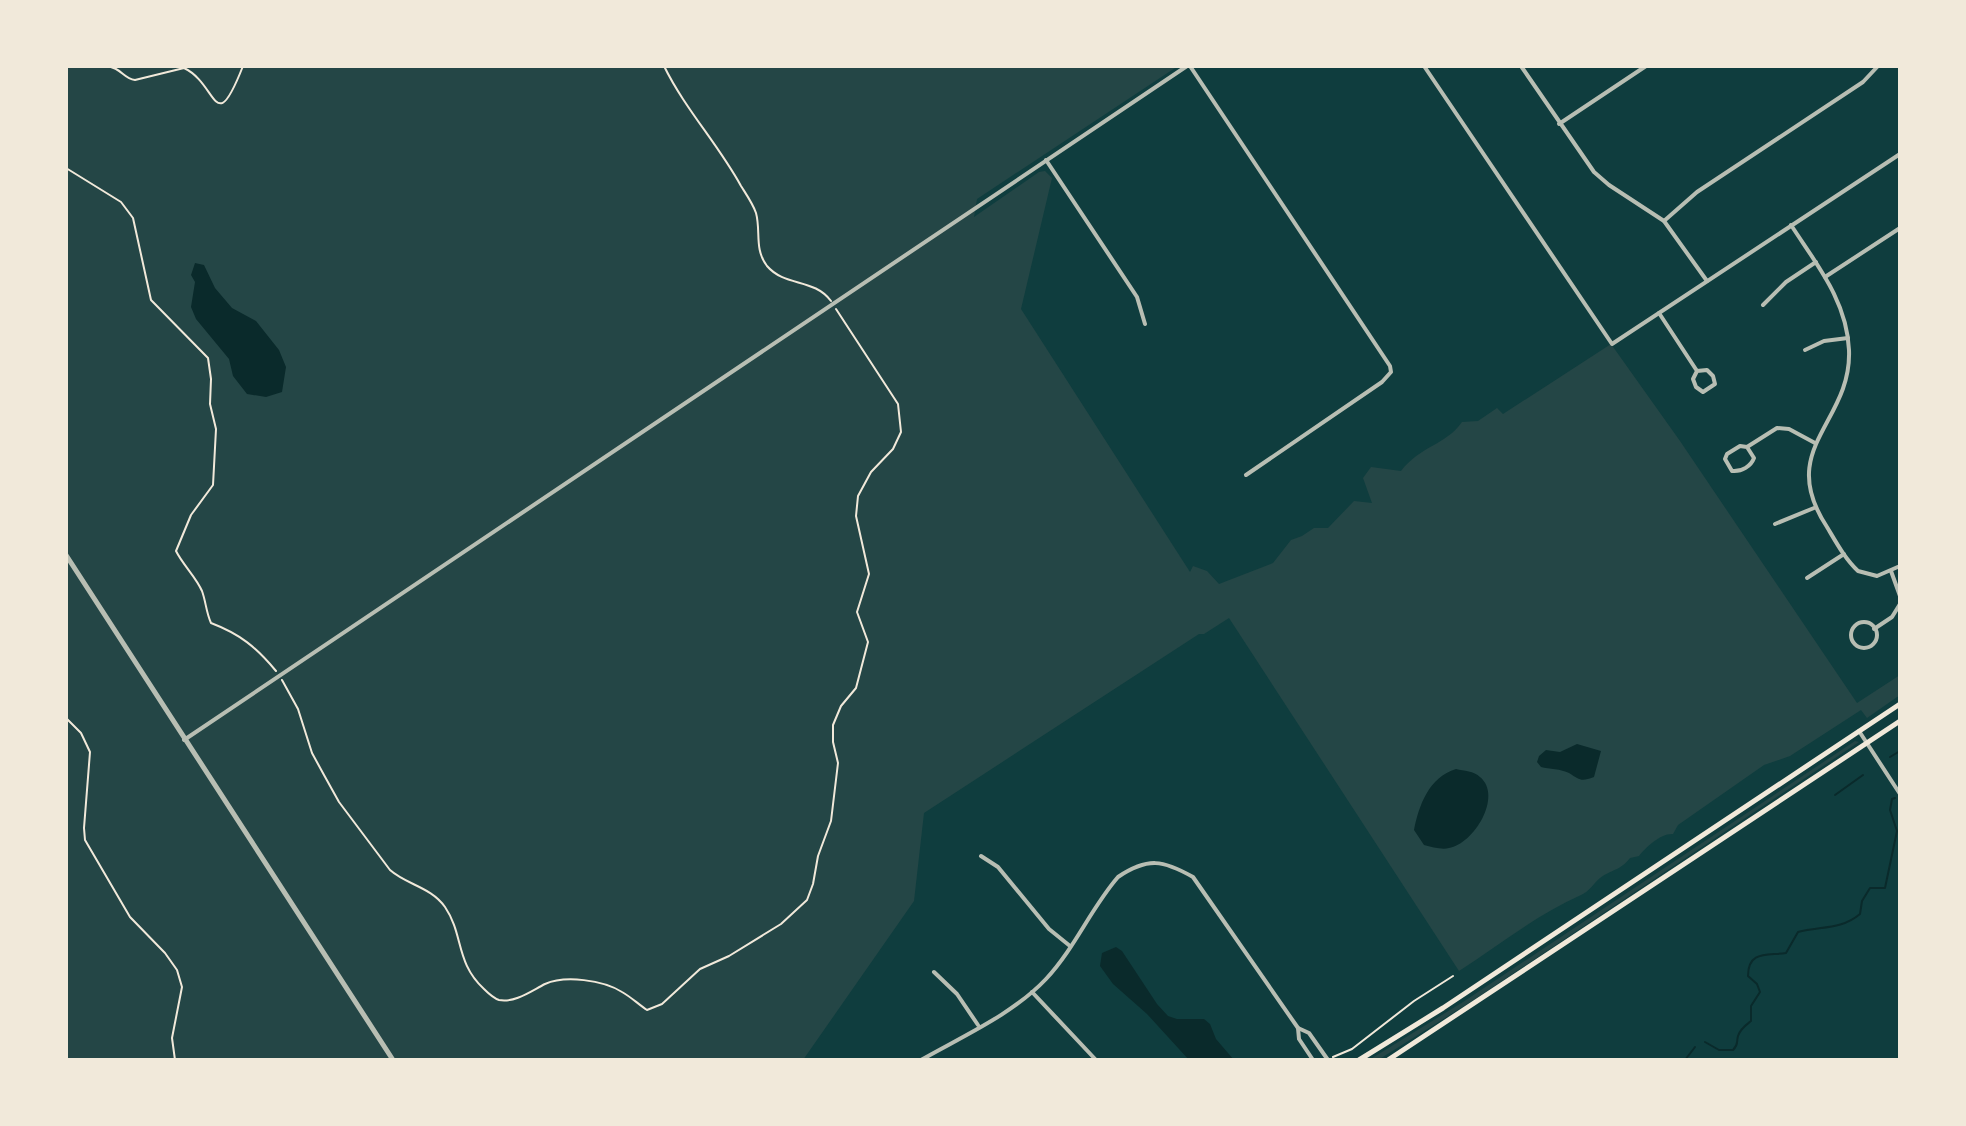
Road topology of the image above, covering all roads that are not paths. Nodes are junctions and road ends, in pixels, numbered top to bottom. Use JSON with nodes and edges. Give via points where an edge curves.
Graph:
{"nodes":[{"id":1,"x":1188,"y":66,"type":"edge"},
{"id":2,"x":1424,"y":66,"type":"edge"},
{"id":3,"x":1521,"y":66,"type":"edge"},
{"id":4,"x":1646,"y":66,"type":"edge"},
{"id":5,"x":1878,"y":66,"type":"edge"},
{"id":6,"x":1559,"y":124,"type":"junction"},
{"id":7,"x":1900,"y":154,"type":"edge"},
{"id":8,"x":1046,"y":160,"type":"junction"},
{"id":9,"x":1664,"y":221,"type":"junction"},
{"id":10,"x":1791,"y":225,"type":"junction"},
{"id":11,"x":1900,"y":228,"type":"edge"},
{"id":12,"x":1816,"y":262,"type":"junction"},
{"id":13,"x":1825,"y":277,"type":"junction"},
{"id":14,"x":1707,"y":281,"type":"junction"},
{"id":15,"x":1763,"y":305,"type":"dead end"},
{"id":16,"x":1659,"y":313,"type":"junction"},
{"id":17,"x":1145,"y":324,"type":"dead end"},
{"id":18,"x":1848,"y":338,"type":"junction"},
{"id":19,"x":1805,"y":350,"type":"dead end"},
{"id":20,"x":1697,"y":371,"type":"junction"},
{"id":21,"x":1815,"y":443,"type":"junction"},
{"id":22,"x":1747,"y":447,"type":"junction"},
{"id":23,"x":1246,"y":475,"type":"dead end"},
{"id":24,"x":1814,"y":508,"type":"junction"},
{"id":25,"x":1775,"y":524,"type":"dead end"},
{"id":26,"x":1844,"y":554,"type":"junction"},
{"id":27,"x":66,"y":555,"type":"edge"},
{"id":28,"x":1900,"y":566,"type":"edge"},
{"id":29,"x":1891,"y":571,"type":"junction"},
{"id":30,"x":1807,"y":578,"type":"dead end"},
{"id":31,"x":1900,"y":596,"type":"edge"},
{"id":32,"x":1900,"y":604,"type":"edge"},
{"id":33,"x":1874,"y":629,"type":"junction"},
{"id":34,"x":1900,"y":704,"type":"edge"},
{"id":35,"x":1900,"y":721,"type":"edge"},
{"id":36,"x":1859,"y":731,"type":"junction"},
{"id":37,"x":184,"y":740,"type":"junction"},
{"id":38,"x":1866,"y":740,"type":"junction"},
{"id":39,"x":1900,"y":794,"type":"edge"},
{"id":40,"x":981,"y":856,"type":"dead end"},
{"id":41,"x":1070,"y":946,"type":"junction"},
{"id":42,"x":934,"y":972,"type":"dead end"},
{"id":43,"x":1032,"y":992,"type":"junction"},
{"id":44,"x":979,"y":1026,"type":"junction"},
{"id":45,"x":1298,"y":1028,"type":"junction"},
{"id":46,"x":1330,"y":1058,"type":"edge"},
{"id":47,"x":393,"y":1060,"type":"edge"},
{"id":48,"x":921,"y":1060,"type":"edge"},
{"id":49,"x":1096,"y":1060,"type":"edge"},
{"id":50,"x":1313,"y":1060,"type":"edge"},
{"id":51,"x":1359,"y":1060,"type":"edge"},
{"id":52,"x":1388,"y":1060,"type":"edge"}],
"edges":[{"from":1,"to":8,"type":"street"},
{"from":1,"to":23,"type":"street","via":[[1391,372]]},
{"from":2,"to":16,"type":"street","via":[[1612,344]]},
{"from":3,"to":6,"type":"street"},
{"from":4,"to":6,"type":"street"},
{"from":5,"to":9,"type":"street","via":[[1863,82],[1697,192]]},
{"from":6,"to":9,"type":"street","via":[[1601,179]]},
{"from":7,"to":10,"type":"street"},
{"from":8,"to":17,"type":"street","via":[[1137,297]]},
{"from":8,"to":37,"type":"street"},
{"from":9,"to":14,"type":"street"},
{"from":10,"to":12,"type":"street"},
{"from":10,"to":14,"type":"street"},
{"from":11,"to":13,"type":"street"},
{"from":12,"to":13,"type":"street"},
{"from":12,"to":15,"type":"street"},
{"from":13,"to":18,"type":"street","via":[[1841,307]]},
{"from":14,"to":16,"type":"street"},
{"from":16,"to":20,"type":"street"},
{"from":18,"to":19,"type":"street"},
{"from":18,"to":21,"type":"street","via":[[1843,387]]},
{"from":20,"to":20,"type":"street","via":[[1713,376],[1710,390],[1696,387]]},
{"from":21,"to":22,"type":"street","via":[[1781,428]]},
{"from":21,"to":24,"type":"street","via":[[1808,476]]},
{"from":22,"to":22,"type":"street","via":[[1727,454],[1732,471],[1752,464]]},
{"from":24,"to":25,"type":"street"},
{"from":24,"to":26,"type":"street"},
{"from":26,"to":29,"type":"street","via":[[1865,574]]},
{"from":26,"to":30,"type":"street"},
{"from":27,"to":37,"type":"street"},
{"from":28,"to":29,"type":"street"},
{"from":29,"to":31,"type":"street"},
{"from":32,"to":33,"type":"street"},
{"from":33,"to":33,"type":"street","via":[[1862,621],[1852,627],[1851,635],[1867,650],[1876,644]]},
{"from":34,"to":36,"type":"main road"},
{"from":35,"to":38,"type":"main road"},
{"from":36,"to":38,"type":"street"},
{"from":36,"to":51,"type":"main road"},
{"from":37,"to":47,"type":"street"},
{"from":38,"to":39,"type":"street"},
{"from":38,"to":52,"type":"main road"},
{"from":40,"to":41,"type":"street","via":[[998,867],[1049,929]]},
{"from":41,"to":43,"type":"street"},
{"from":41,"to":45,"type":"street","via":[[1118,877],[1141,864],[1167,863],[1193,877]]},
{"from":42,"to":44,"type":"street"},
{"from":43,"to":44,"type":"street"},
{"from":43,"to":49,"type":"street"},
{"from":44,"to":48,"type":"street"},
{"from":45,"to":46,"type":"street"},
{"from":45,"to":50,"type":"street"}]}
